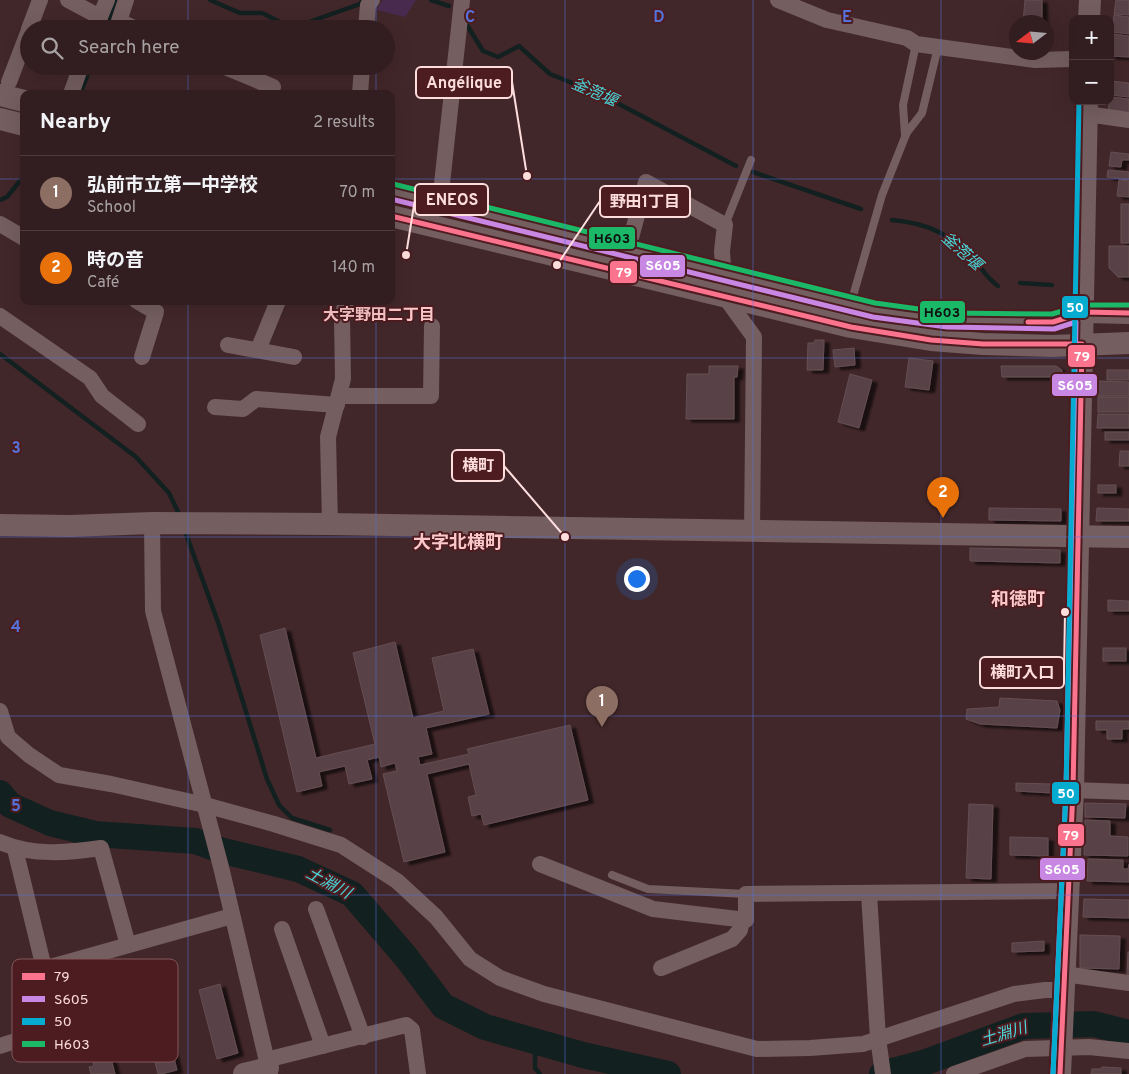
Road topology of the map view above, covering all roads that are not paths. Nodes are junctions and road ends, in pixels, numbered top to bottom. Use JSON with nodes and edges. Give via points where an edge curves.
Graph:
{"nodes":[{"id":1,"x":40,"y":0,"type":"edge"},
{"id":2,"x":68,"y":0,"type":"edge"},
{"id":3,"x":107,"y":0,"type":"edge"},
{"id":4,"x":126,"y":0,"type":"edge"},
{"id":5,"x":372,"y":0,"type":"edge"},
{"id":6,"x":462,"y":0,"type":"edge"},
{"id":7,"x":778,"y":0,"type":"edge"},
{"id":8,"x":1090,"y":0,"type":"edge"},
{"id":9,"x":1089,"y":15,"type":"edge"},
{"id":10,"x":32,"y":20,"type":"edge"},
{"id":11,"x":93,"y":20,"type":"edge"},
{"id":12,"x":98,"y":20,"type":"edge"},
{"id":13,"x":119,"y":20,"type":"edge"},
{"id":14,"x":367,"y":20,"type":"edge"},
{"id":15,"x":916,"y":44,"type":"junction"},
{"id":16,"x":938,"y":47,"type":"junction"},
{"id":17,"x":20,"y":51,"type":"edge"},
{"id":18,"x":1069,"y":59,"type":"edge"},
{"id":19,"x":78,"y":75,"type":"edge"},
{"id":20,"x":244,"y":75,"type":"edge"},
{"id":21,"x":361,"y":75,"type":"edge"},
{"id":22,"x":5,"y":88,"type":"edge"},
{"id":23,"x":73,"y":90,"type":"edge"},
{"id":24,"x":272,"y":90,"type":"edge"},
{"id":25,"x":360,"y":90,"type":"edge"},
{"id":26,"x":20,"y":98,"type":"edge"},
{"id":27,"x":1087,"y":108,"type":"edge"},
{"id":28,"x":0,"y":119,"type":"edge"},
{"id":29,"x":1129,"y":120,"type":"edge"},
{"id":30,"x":20,"y":124,"type":"edge"},
{"id":31,"x":907,"y":132,"type":"junction"},
{"id":32,"x":751,"y":160,"type":"dead end"},
{"id":33,"x":395,"y":193,"type":"edge"},
{"id":34,"x":440,"y":202,"type":"junction"},
{"id":35,"x":395,"y":217,"type":"edge"},
{"id":36,"x":0,"y":224,"type":"edge"},
{"id":37,"x":725,"y":225,"type":"junction"},
{"id":38,"x":20,"y":236,"type":"edge"},
{"id":39,"x":628,"y":249,"type":"junction"},
{"id":40,"x":723,"y":272,"type":"junction"},
{"id":41,"x":725,"y":297,"type":"junction"},
{"id":42,"x":144,"y":305,"type":"edge"},
{"id":43,"x":276,"y":305,"type":"edge"},
{"id":44,"x":345,"y":305,"type":"edge"},
{"id":45,"x":850,"y":305,"type":"junction"},
{"id":46,"x":1084,"y":312,"type":"junction"},
{"id":47,"x":1129,"y":313,"type":"edge"},
{"id":48,"x":0,"y":316,"type":"edge"},
{"id":49,"x":432,"y":326,"type":"dead end"},
{"id":50,"x":1129,"y":343,"type":"edge"},
{"id":51,"x":1082,"y":344,"type":"junction"},
{"id":52,"x":228,"y":345,"type":"dead end"},
{"id":53,"x":258,"y":350,"type":"junction"},
{"id":54,"x":294,"y":356,"type":"dead end"},
{"id":55,"x":142,"y":357,"type":"dead end"},
{"id":56,"x":338,"y":401,"type":"junction"},
{"id":57,"x":215,"y":407,"type":"dead end"},
{"id":58,"x":138,"y":424,"type":"dead end"},
{"id":59,"x":152,"y":523,"type":"junction"},
{"id":60,"x":330,"y":524,"type":"junction"},
{"id":61,"x":0,"y":525,"type":"edge"},
{"id":62,"x":752,"y":532,"type":"junction"},
{"id":63,"x":1078,"y":536,"type":"junction"},
{"id":64,"x":1129,"y":537,"type":"edge"},
{"id":65,"x":0,"y":711,"type":"edge"},
{"id":66,"x":1073,"y":790,"type":"junction"},
{"id":67,"x":1129,"y":792,"type":"edge"},
{"id":68,"x":205,"y":805,"type":"junction"},
{"id":69,"x":0,"y":842,"type":"edge"},
{"id":70,"x":16,"y":849,"type":"junction"},
{"id":71,"x":540,"y":864,"type":"dead end"},
{"id":72,"x":612,"y":875,"type":"dead end"},
{"id":73,"x":1067,"y":891,"type":"junction"},
{"id":74,"x":746,"y":894,"type":"junction"},
{"id":75,"x":869,"y":894,"type":"junction"},
{"id":76,"x":316,"y":909,"type":"dead end"},
{"id":77,"x":232,"y":916,"type":"junction"},
{"id":78,"x":742,"y":920,"type":"junction"},
{"id":79,"x":282,"y":928,"type":"dead end"},
{"id":80,"x":128,"y":945,"type":"junction"},
{"id":81,"x":42,"y":959,"type":"edge"},
{"id":82,"x":77,"y":959,"type":"edge"},
{"id":83,"x":661,"y":968,"type":"dead end"},
{"id":84,"x":1129,"y":983,"type":"edge"},
{"id":85,"x":1063,"y":991,"type":"junction"},
{"id":86,"x":363,"y":1037,"type":"junction"},
{"id":87,"x":12,"y":1042,"type":"edge"},
{"id":88,"x":879,"y":1045,"type":"junction"},
{"id":89,"x":0,"y":1046,"type":"edge"},
{"id":90,"x":323,"y":1046,"type":"junction"},
{"id":91,"x":1061,"y":1047,"type":"junction"},
{"id":92,"x":1129,"y":1051,"type":"edge"},
{"id":93,"x":268,"y":1067,"type":"edge"},
{"id":94,"x":244,"y":1074,"type":"edge"},
{"id":95,"x":418,"y":1074,"type":"edge"},
{"id":96,"x":883,"y":1074,"type":"edge"},
{"id":97,"x":954,"y":1074,"type":"edge"},
{"id":98,"x":1060,"y":1074,"type":"edge"}],
"edges":[{"from":1,"to":10,"type":"street"},
{"from":2,"to":11,"type":"street"},
{"from":3,"to":12,"type":"street"},
{"from":4,"to":13,"type":"street"},
{"from":5,"to":14,"type":"street","via":[[368,5]]},
{"from":6,"to":34,"type":"street"},
{"from":7,"to":15,"type":"street","via":[[827,20],[908,38]]},
{"from":8,"to":9,"type":"street"},
{"from":15,"to":16,"type":"street"},
{"from":15,"to":31,"type":"lane","via":[[903,105],[905,135]]},
{"from":16,"to":18,"type":"street","via":[[1035,60]]},
{"from":16,"to":31,"type":"lane","via":[[922,113]]},
{"from":17,"to":22,"type":"street"},
{"from":19,"to":23,"type":"street"},
{"from":20,"to":24,"type":"street"},
{"from":21,"to":25,"type":"street"},
{"from":22,"to":26,"type":"street"},
{"from":27,"to":29,"type":"street"},
{"from":27,"to":46,"type":"street"},
{"from":28,"to":30,"type":"street"},
{"from":31,"to":45,"type":"lane","via":[[882,195]]},
{"from":32,"to":37,"type":"lane"},
{"from":33,"to":34,"type":"street"},
{"from":34,"to":39,"type":"street"},
{"from":35,"to":41,"type":"street"},
{"from":36,"to":38,"type":"street"},
{"from":37,"to":39,"type":"street","via":[[646,182]]},
{"from":37,"to":40,"type":"street"},
{"from":39,"to":40,"type":"street"},
{"from":40,"to":41,"type":"street"},
{"from":40,"to":45,"type":"street"},
{"from":41,"to":51,"type":"street","via":[[851,327],[931,340]]},
{"from":41,"to":62,"type":"street","via":[[754,337]]},
{"from":42,"to":55,"type":"street","via":[[156,312]]},
{"from":43,"to":53,"type":"street"},
{"from":44,"to":56,"type":"street","via":[[342,319],[343,379]]},
{"from":45,"to":46,"type":"street","via":[[947,320],[1053,322]]},
{"from":46,"to":47,"type":"street"},
{"from":46,"to":51,"type":"street"},
{"from":48,"to":58,"type":"street","via":[[90,378],[102,396]]},
{"from":49,"to":56,"type":"street","via":[[431,396]]},
{"from":50,"to":51,"type":"street"},
{"from":51,"to":63,"type":"street"},
{"from":52,"to":53,"type":"street"},
{"from":53,"to":54,"type":"street"},
{"from":56,"to":57,"type":"street","via":[[256,399],[243,409]]},
{"from":56,"to":60,"type":"street","via":[[328,437]]},
{"from":59,"to":60,"type":"street"},
{"from":59,"to":61,"type":"street"},
{"from":59,"to":68,"type":"street","via":[[153,611]]},
{"from":60,"to":62,"type":"street"},
{"from":62,"to":63,"type":"street"},
{"from":63,"to":64,"type":"street"},
{"from":63,"to":66,"type":"street"},
{"from":65,"to":68,"type":"street","via":[[8,736],[59,775]]},
{"from":66,"to":67,"type":"street"},
{"from":66,"to":73,"type":"street"},
{"from":68,"to":77,"type":"street"},
{"from":68,"to":88,"type":"street","via":[[341,845],[397,881],[436,917],[470,959],[500,978],[526,988],[757,1048]]},
{"from":69,"to":70,"type":"street"},
{"from":70,"to":80,"type":"street","via":[[63,854],[101,848]]},
{"from":70,"to":81,"type":"street"},
{"from":71,"to":78,"type":"street","via":[[653,909]]},
{"from":72,"to":74,"type":"lane","via":[[648,889]]},
{"from":73,"to":75,"type":"street"},
{"from":73,"to":85,"type":"street"},
{"from":74,"to":75,"type":"street"},
{"from":74,"to":78,"type":"street","via":[[746,920]]},
{"from":75,"to":88,"type":"street"},
{"from":76,"to":86,"type":"street"},
{"from":77,"to":80,"type":"street"},
{"from":77,"to":93,"type":"street"},
{"from":78,"to":83,"type":"street","via":[[740,930],[732,939]]},
{"from":79,"to":90,"type":"street"},
{"from":80,"to":82,"type":"street"},
{"from":84,"to":85,"type":"street"},
{"from":85,"to":88,"type":"street","via":[[1014,994],[985,1002]]},
{"from":85,"to":91,"type":"street"},
{"from":86,"to":90,"type":"street"},
{"from":86,"to":95,"type":"street","via":[[406,1026],[412,1030]]},
{"from":87,"to":89,"type":"street"},
{"from":88,"to":96,"type":"street"},
{"from":90,"to":93,"type":"street"},
{"from":91,"to":92,"type":"street"},
{"from":91,"to":97,"type":"street","via":[[1024,1048]]},
{"from":91,"to":98,"type":"street"},
{"from":93,"to":94,"type":"street"}]}
